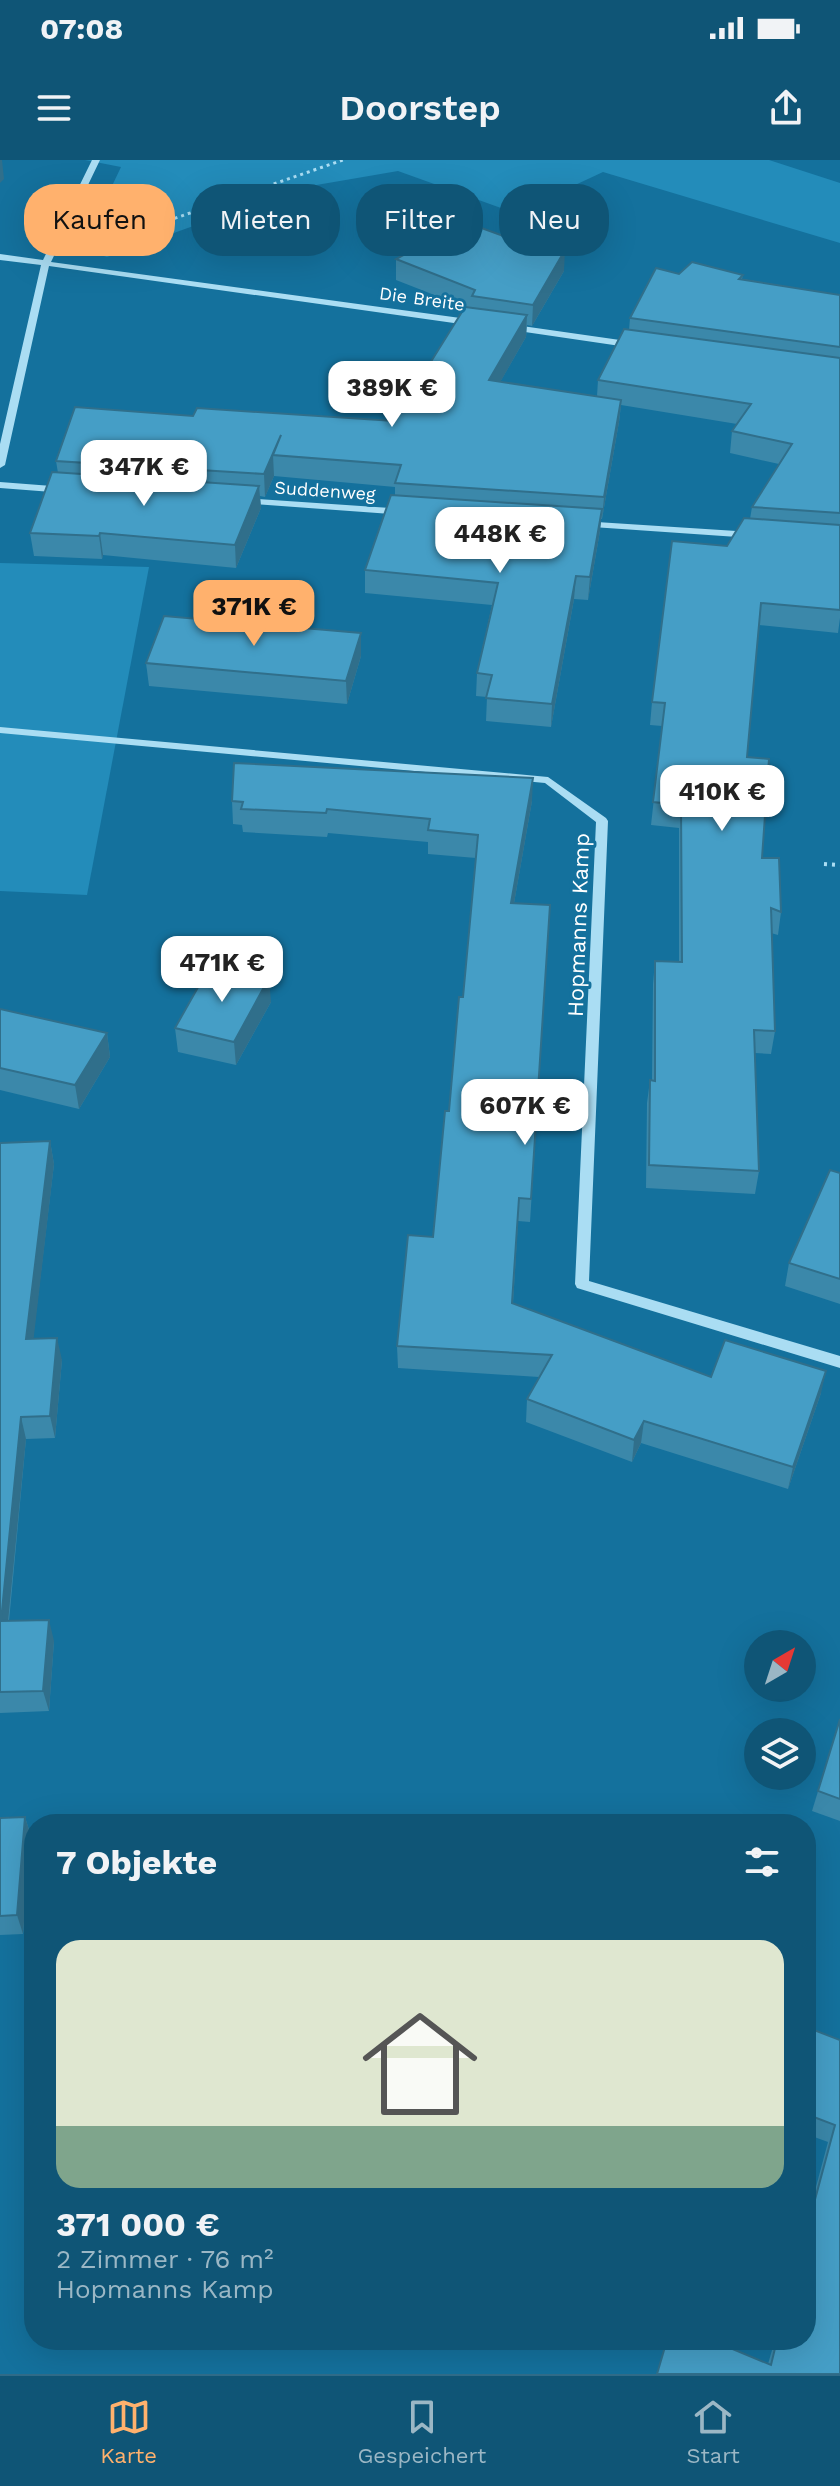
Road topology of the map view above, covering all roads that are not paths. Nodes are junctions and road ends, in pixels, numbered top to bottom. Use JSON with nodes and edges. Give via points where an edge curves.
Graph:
{"nodes":[{"id":1,"x":96,"y":160,"type":"edge"},
{"id":2,"x":0,"y":257,"type":"edge"},
{"id":3,"x":46,"y":263,"type":"junction"},
{"id":4,"x":646,"y":347,"type":"edge"},
{"id":5,"x":0,"y":465,"type":"edge"},
{"id":6,"x":0,"y":485,"type":"edge"},
{"id":7,"x":79,"y":490,"type":"edge"},
{"id":8,"x":237,"y":501,"type":"edge"},
{"id":9,"x":410,"y":513,"type":"edge"},
{"id":10,"x":568,"y":523,"type":"edge"},
{"id":11,"x":758,"y":536,"type":"edge"},
{"id":12,"x":0,"y":730,"type":"edge"},
{"id":13,"x":840,"y":1362,"type":"edge"}],
"edges":[{"from":1,"to":3,"type":"street"},
{"from":2,"to":3,"type":"street","name":"Die Breite"},
{"from":3,"to":4,"type":"street","name":"Die Breite"},
{"from":3,"to":5,"type":"street"},
{"from":6,"to":7,"type":"street"},
{"from":8,"to":9,"type":"street","name":"Suddenweg"},
{"from":10,"to":11,"type":"street"},
{"from":12,"to":13,"type":"street","name":"Hopmanns Kamp","via":[[548,780],[602,821],[582,1284]]}]}
